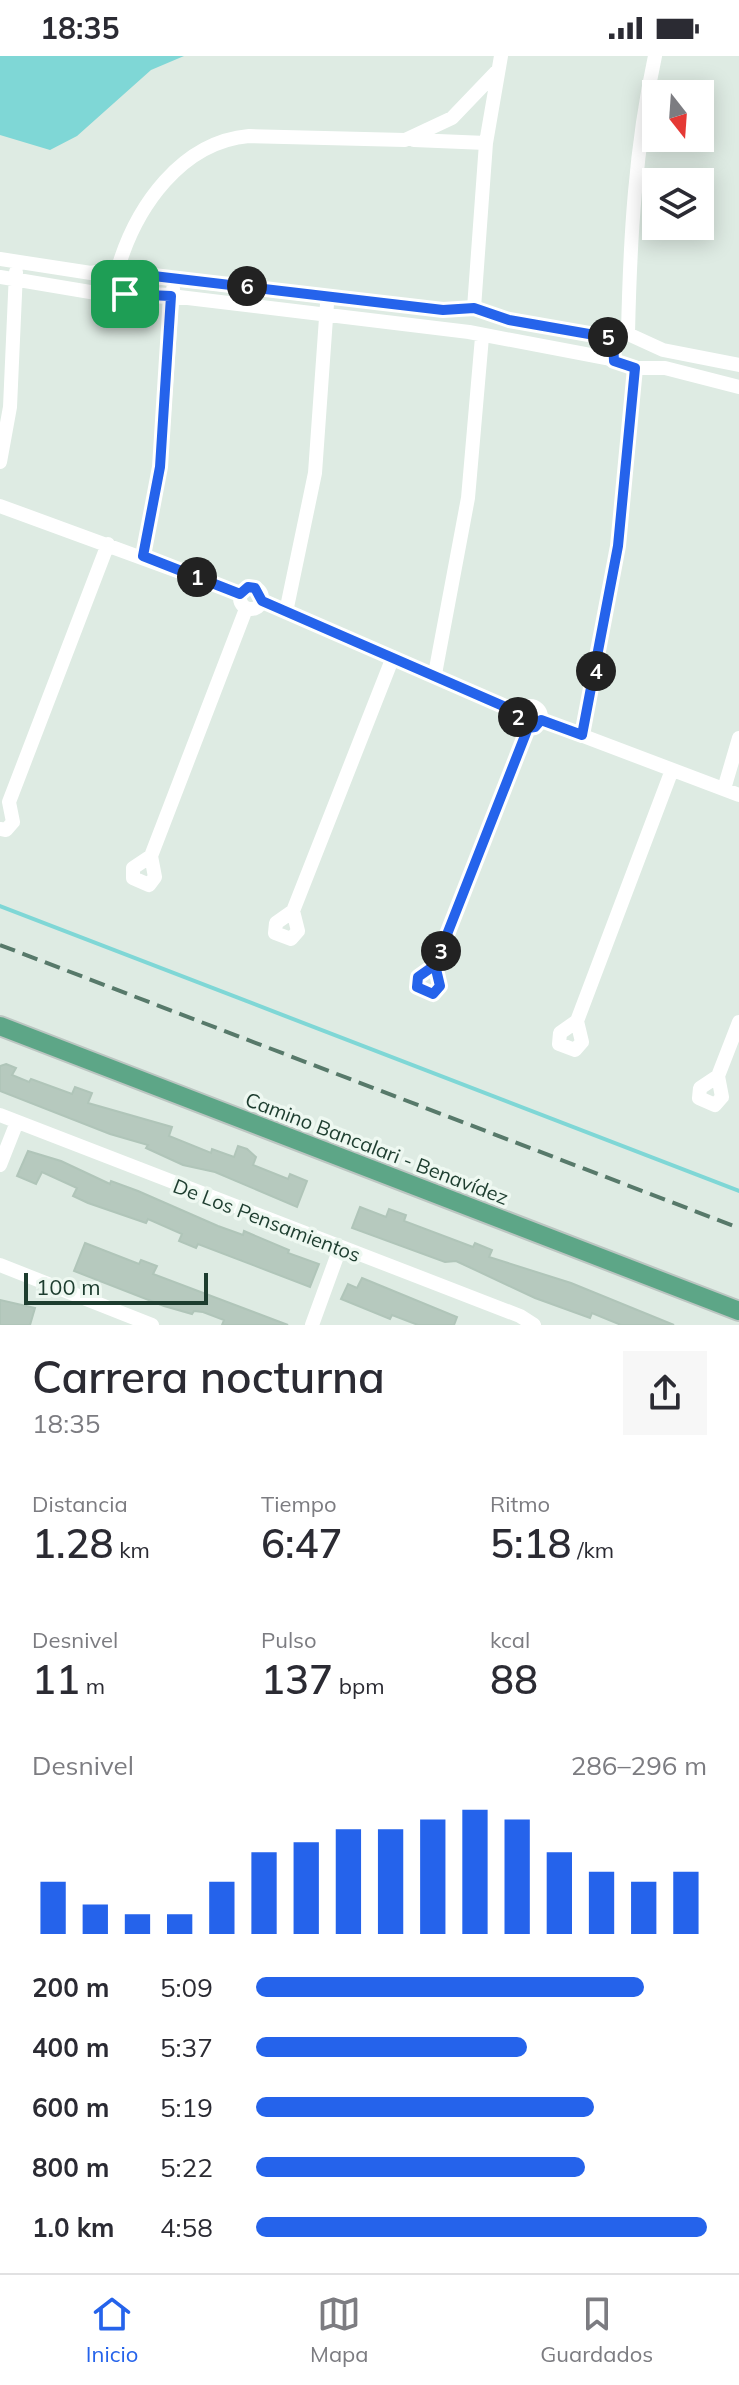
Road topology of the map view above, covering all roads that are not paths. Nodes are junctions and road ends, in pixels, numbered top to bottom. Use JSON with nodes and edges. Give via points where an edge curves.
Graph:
{"nodes":[{"id":1,"x":655,"y":56,"type":"edge"},
{"id":2,"x":499,"y":63,"type":"edge"},
{"id":3,"x":405,"y":140,"type":"junction"},
{"id":4,"x":486,"y":143,"type":"junction"},
{"id":5,"x":0,"y":259,"type":"edge"},
{"id":6,"x":18,"y":263,"type":"junction"},
{"id":7,"x":123,"y":270,"type":"junction"},
{"id":8,"x":91,"y":273,"type":"junction"},
{"id":9,"x":175,"y":277,"type":"junction"},
{"id":10,"x":7,"y":279,"type":"edge"},
{"id":11,"x":90,"y":293,"type":"junction"},
{"id":12,"x":125,"y":294,"type":"junction"},
{"id":13,"x":171,"y":296,"type":"junction"},
{"id":14,"x":328,"y":296,"type":"junction"},
{"id":15,"x":469,"y":308,"type":"junction"},
{"id":16,"x":326,"y":314,"type":"junction"},
{"id":17,"x":497,"y":317,"type":"junction"},
{"id":18,"x":623,"y":334,"type":"junction"},
{"id":19,"x":481,"y":335,"type":"junction"},
{"id":20,"x":649,"y":345,"type":"junction"},
{"id":21,"x":614,"y":361,"type":"junction"},
{"id":22,"x":739,"y":365,"type":"edge"},
{"id":23,"x":642,"y":368,"type":"junction"},
{"id":24,"x":739,"y":387,"type":"edge"},
{"id":25,"x":0,"y":462,"type":"edge"},
{"id":26,"x":0,"y":506,"type":"edge"},
{"id":27,"x":108,"y":544,"type":"junction"},
{"id":28,"x":143,"y":556,"type":"junction"},
{"id":29,"x":243,"y":602,"type":"junction"},
{"id":30,"x":286,"y":612,"type":"junction"},
{"id":31,"x":393,"y":657,"type":"junction"},
{"id":32,"x":435,"y":674,"type":"junction"},
{"id":33,"x":534,"y":724,"type":"junction"},
{"id":34,"x":582,"y":735,"type":"junction"},
{"id":35,"x":739,"y":738,"type":"edge"},
{"id":36,"x":672,"y":770,"type":"junction"},
{"id":37,"x":724,"y":789,"type":"junction"},
{"id":38,"x":739,"y":795,"type":"edge"},
{"id":39,"x":4,"y":804,"type":"edge"},
{"id":40,"x":0,"y":829,"type":"edge"},
{"id":41,"x":151,"y":856,"type":"dead end"},
{"id":42,"x":293,"y":911,"type":"dead end"},
{"id":43,"x":435,"y":965,"type":"dead end"},
{"id":44,"x":577,"y":1021,"type":"dead end"},
{"id":45,"x":739,"y":1022,"type":"edge"},
{"id":46,"x":0,"y":1026,"type":"edge"},
{"id":47,"x":718,"y":1076,"type":"dead end"},
{"id":48,"x":0,"y":1115,"type":"edge"},
{"id":49,"x":17,"y":1122,"type":"junction"},
{"id":50,"x":0,"y":1165,"type":"edge"},
{"id":51,"x":340,"y":1248,"type":"junction"},
{"id":52,"x":0,"y":1265,"type":"edge"},
{"id":53,"x":0,"y":1277,"type":"edge"},
{"id":54,"x":31,"y":1277,"type":"junction"},
{"id":55,"x":739,"y":1311,"type":"edge"},
{"id":56,"x":152,"y":1325,"type":"edge"},
{"id":57,"x":312,"y":1325,"type":"edge"},
{"id":58,"x":534,"y":1325,"type":"edge"}],
"edges":[{"from":1,"to":18,"type":"street","via":[[636,165]]},
{"from":2,"to":3,"type":"street","via":[[452,118]]},
{"from":2,"to":4,"type":"street"},
{"from":3,"to":4,"type":"street"},
{"from":3,"to":7,"type":"street","via":[[249,136],[211,145],[171,174],[133,234]]},
{"from":4,"to":15,"type":"street"},
{"from":5,"to":6,"type":"street"},
{"from":6,"to":8,"type":"street"},
{"from":6,"to":10,"type":"street"},
{"from":7,"to":8,"type":"street"},
{"from":7,"to":9,"type":"street"},
{"from":7,"to":12,"type":"street"},
{"from":8,"to":11,"type":"street"},
{"from":9,"to":13,"type":"street"},
{"from":9,"to":14,"type":"street"},
{"from":10,"to":11,"type":"street"},
{"from":10,"to":25,"type":"street","via":[[11,395]]},
{"from":11,"to":12,"type":"street"},
{"from":12,"to":13,"type":"street"},
{"from":13,"to":16,"type":"street"},
{"from":13,"to":28,"type":"street","via":[[160,467]]},
{"from":14,"to":15,"type":"street","via":[[443,310]]},
{"from":14,"to":16,"type":"street"},
{"from":15,"to":17,"type":"street"},
{"from":15,"to":19,"type":"street","via":[[462,316]]},
{"from":16,"to":19,"type":"street"},
{"from":16,"to":30,"type":"street","via":[[315,473]]},
{"from":17,"to":18,"type":"street","via":[[606,337]]},
{"from":17,"to":19,"type":"street","via":[[499,328]]},
{"from":18,"to":20,"type":"street"},
{"from":18,"to":21,"type":"street","via":[[613,342]]},
{"from":19,"to":21,"type":"street"},
{"from":19,"to":32,"type":"street","via":[[468,498]]},
{"from":20,"to":22,"type":"street"},
{"from":20,"to":23,"type":"street","via":[[653,354]]},
{"from":21,"to":23,"type":"street"},
{"from":23,"to":24,"type":"street","via":[[665,368]]},
{"from":23,"to":34,"type":"street","via":[[618,546]]},
{"from":26,"to":27,"type":"street"},
{"from":27,"to":28,"type":"street"},
{"from":27,"to":39,"type":"street"},
{"from":28,"to":29,"type":"street"},
{"from":29,"to":30,"type":"street","via":[[256,609],[262,601]]},
{"from":29,"to":41,"type":"street"},
{"from":30,"to":31,"type":"street"},
{"from":31,"to":32,"type":"street"},
{"from":31,"to":42,"type":"street"},
{"from":32,"to":33,"type":"street","via":[[519,713],[520,722]]},
{"from":33,"to":34,"type":"street"},
{"from":33,"to":43,"type":"street"},
{"from":34,"to":36,"type":"street"},
{"from":35,"to":37,"type":"street"},
{"from":36,"to":37,"type":"street"},
{"from":36,"to":44,"type":"street"},
{"from":37,"to":38,"type":"street"},
{"from":39,"to":40,"type":"street","via":[[13,822]]},
{"from":45,"to":47,"type":"street"},
{"from":46,"to":55,"type":"main road","name":"Camino Bancalari - Benavídez"},
{"from":48,"to":49,"type":"street","name":"De Los Pensamientos"},
{"from":49,"to":50,"type":"street"},
{"from":49,"to":51,"type":"street","name":"De Los Pensamientos"},
{"from":51,"to":57,"type":"street"},
{"from":51,"to":58,"type":"street","name":"De Los Pensamientos"},
{"from":52,"to":54,"type":"street"},
{"from":53,"to":54,"type":"street"},
{"from":54,"to":56,"type":"street"}]}
